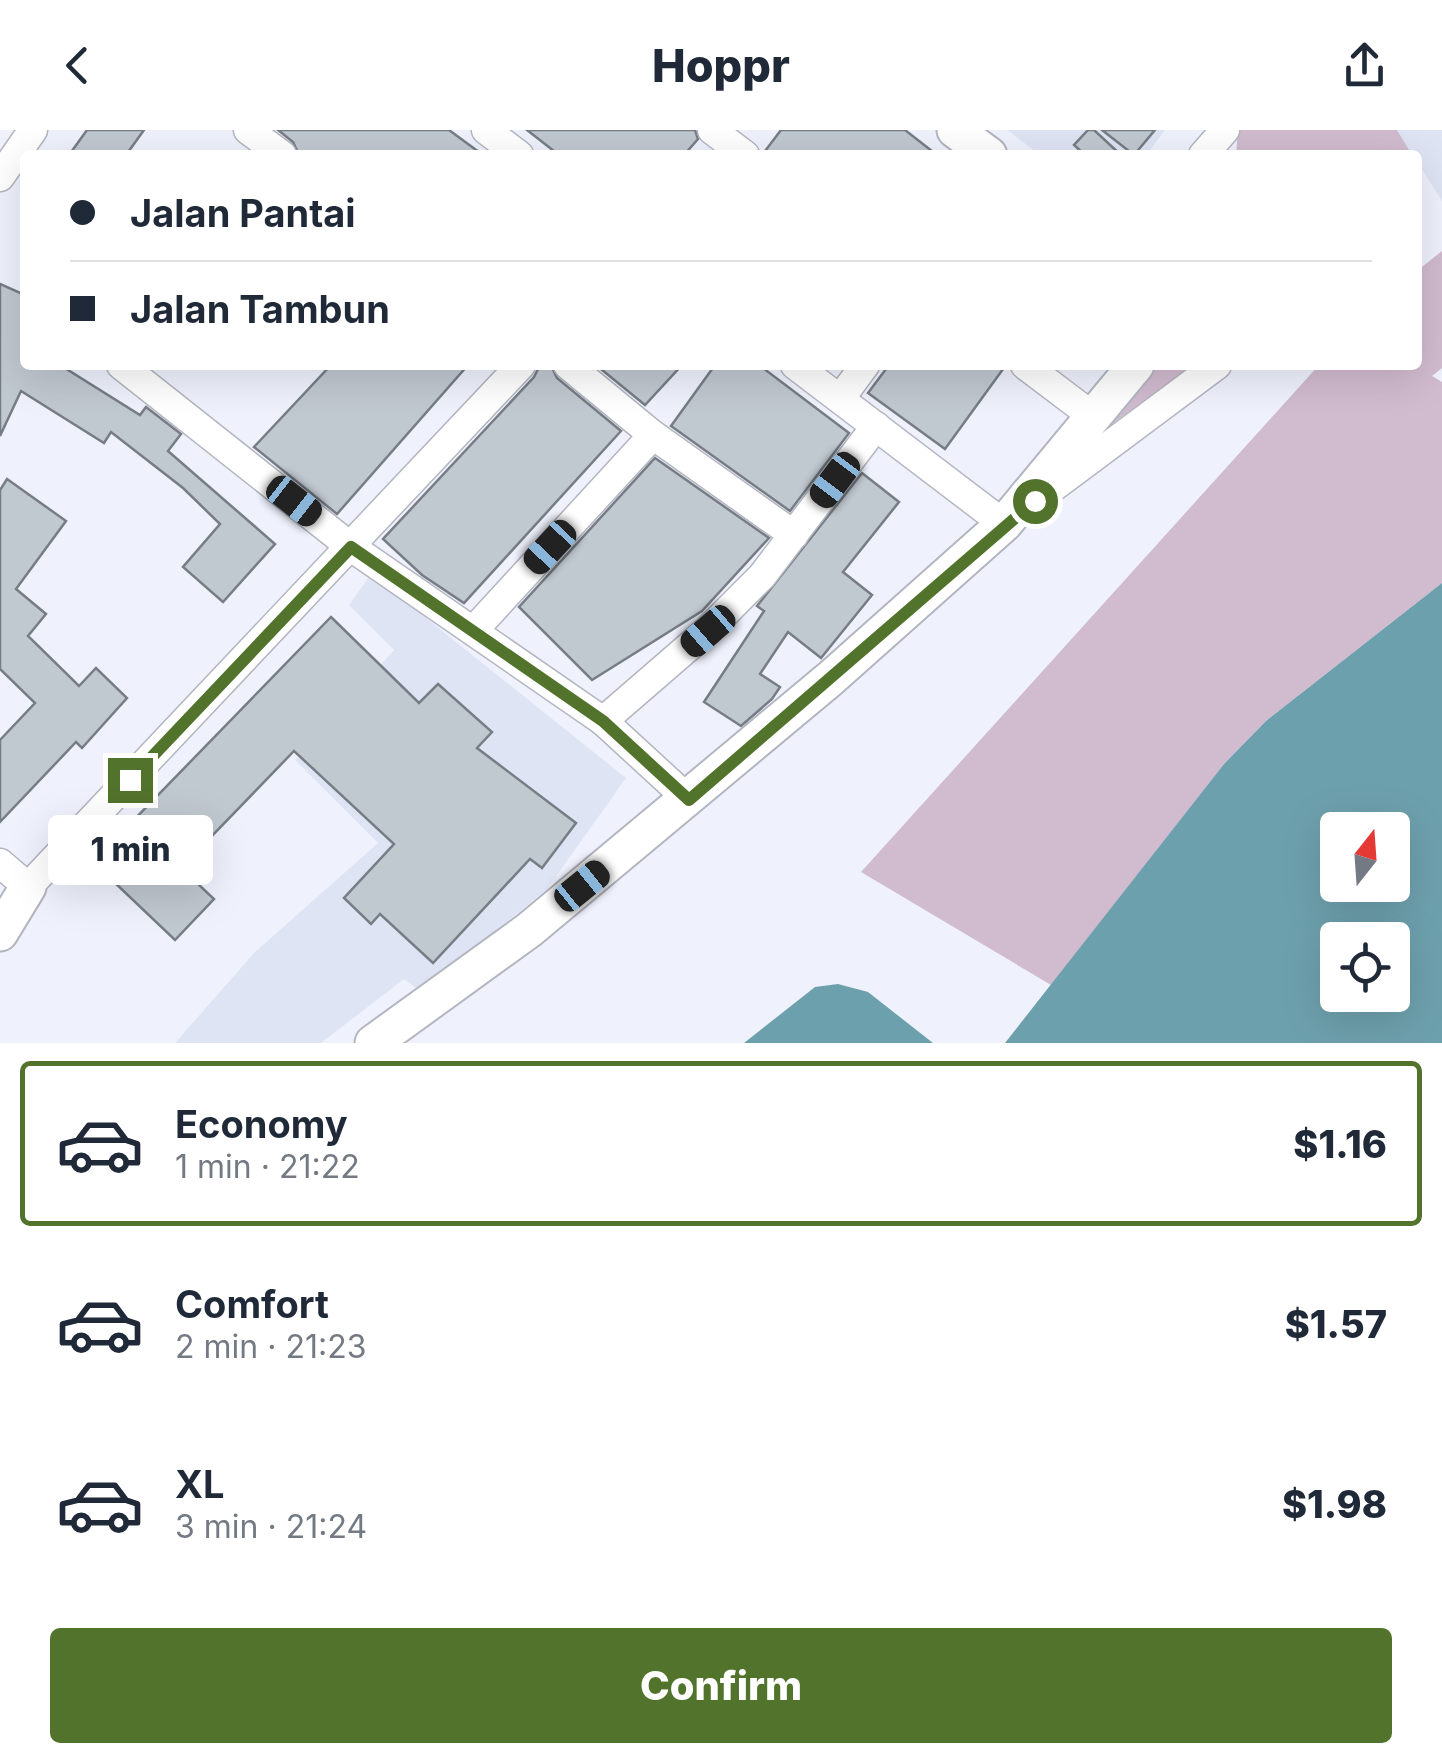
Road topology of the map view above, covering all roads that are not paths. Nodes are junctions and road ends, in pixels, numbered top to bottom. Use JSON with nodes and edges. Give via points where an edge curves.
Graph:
{"nodes":[{"id":1,"x":33,"y":130,"type":"edge"},
{"id":2,"x":248,"y":130,"type":"edge"},
{"id":3,"x":486,"y":130,"type":"edge"},
{"id":4,"x":955,"y":130,"type":"edge"},
{"id":5,"x":1225,"y":130,"type":"edge"},
{"id":6,"x":275,"y":150,"type":"edge"},
{"id":7,"x":512,"y":150,"type":"edge"},
{"id":8,"x":982,"y":150,"type":"edge"},
{"id":9,"x":1207,"y":150,"type":"edge"},
{"id":10,"x":0,"y":177,"type":"edge"},
{"id":11,"x":128,"y":370,"type":"edge"},
{"id":12,"x":517,"y":370,"type":"edge"},
{"id":13,"x":574,"y":370,"type":"edge"},
{"id":14,"x":802,"y":370,"type":"edge"},
{"id":15,"x":861,"y":370,"type":"edge"},
{"id":16,"x":1032,"y":370,"type":"edge"},
{"id":17,"x":1132,"y":370,"type":"edge"},
{"id":18,"x":1211,"y":370,"type":"edge"},
{"id":19,"x":840,"y":399,"type":"junction"},
{"id":20,"x":1095,"y":418,"type":"junction"},
{"id":21,"x":876,"y":426,"type":"junction"},
{"id":22,"x":653,"y":434,"type":"junction"},
{"id":23,"x":1004,"y":524,"type":"junction"},
{"id":24,"x":794,"y":535,"type":"junction"},
{"id":25,"x":351,"y":547,"type":"junction"},
{"id":26,"x":473,"y":631,"type":"junction"},
{"id":27,"x":603,"y":721,"type":"junction"},
{"id":28,"x":689,"y":800,"type":"junction"},
{"id":29,"x":0,"y":863,"type":"edge"},
{"id":30,"x":14,"y":897,"type":"edge"},
{"id":31,"x":0,"y":933,"type":"edge"},
{"id":32,"x":373,"y":1043,"type":"edge"}],
"edges":[{"from":1,"to":10,"type":"street"},
{"from":2,"to":6,"type":"street"},
{"from":3,"to":7,"type":"street"},
{"from":4,"to":8,"type":"main road"},
{"from":5,"to":9,"type":"street"},
{"from":11,"to":25,"type":"street"},
{"from":12,"to":25,"type":"street"},
{"from":13,"to":22,"type":"street"},
{"from":14,"to":19,"type":"street"},
{"from":15,"to":19,"type":"street"},
{"from":16,"to":20,"type":"street"},
{"from":17,"to":20,"type":"main road"},
{"from":18,"to":23,"type":"street"},
{"from":19,"to":21,"type":"street"},
{"from":20,"to":23,"type":"main road"},
{"from":21,"to":23,"type":"street"},
{"from":21,"to":24,"type":"street"},
{"from":22,"to":24,"type":"street"},
{"from":22,"to":26,"type":"street"},
{"from":23,"to":28,"type":"main road"},
{"from":24,"to":27,"type":"street","via":[[708,631]]},
{"from":25,"to":26,"type":"street"},
{"from":25,"to":30,"type":"street"},
{"from":26,"to":27,"type":"street"},
{"from":27,"to":28,"type":"street"},
{"from":28,"to":32,"type":"main road","via":[[529,930]]},
{"from":29,"to":30,"type":"street"},
{"from":30,"to":31,"type":"main road"}]}
